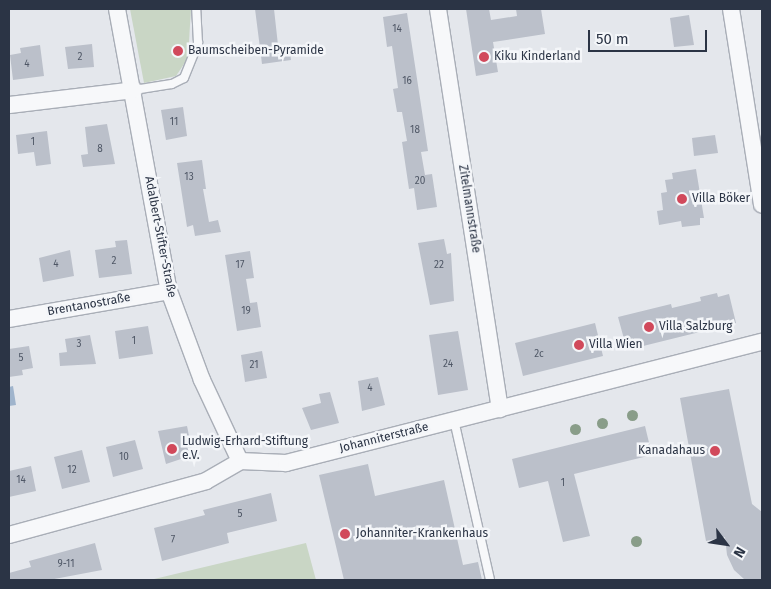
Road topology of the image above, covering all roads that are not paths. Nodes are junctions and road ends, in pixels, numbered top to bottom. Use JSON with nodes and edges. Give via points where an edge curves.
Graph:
{"nodes":[{"id":1,"x":117,"y":9,"type":"edge"},
{"id":2,"x":196,"y":9,"type":"edge"},
{"id":3,"x":438,"y":9,"type":"edge"},
{"id":4,"x":731,"y":9,"type":"edge"},
{"id":5,"x":134,"y":90,"type":"junction"},
{"id":6,"x":9,"y":105,"type":"edge"},
{"id":7,"x":762,"y":205,"type":"edge"},
{"id":8,"x":169,"y":290,"type":"junction"},
{"id":9,"x":9,"y":319,"type":"edge"},
{"id":10,"x":762,"y":342,"type":"edge"},
{"id":11,"x":500,"y":409,"type":"junction"},
{"id":12,"x":454,"y":420,"type":"junction"},
{"id":13,"x":240,"y":461,"type":"junction"},
{"id":14,"x":9,"y":535,"type":"edge"},
{"id":15,"x":490,"y":580,"type":"edge"}],
"edges":[{"from":1,"to":5,"type":"street","name":"Adalbert-Stifter-Straße"},
{"from":2,"to":5,"type":"lane","via":[[198,43],[184,78],[172,84]]},
{"from":3,"to":11,"type":"street","name":"Zitelmannstraße"},
{"from":4,"to":7,"type":"street"},
{"from":5,"to":6,"type":"street"},
{"from":5,"to":8,"type":"street","name":"Adalbert-Stifter-Straße"},
{"from":8,"to":9,"type":"street","name":"Brentanostraße"},
{"from":8,"to":13,"type":"street","name":"Adalbert-Stifter-Straße","via":[[202,380]]},
{"from":10,"to":11,"type":"street","name":"Johanniterstraße"},
{"from":11,"to":12,"type":"street","name":"Johanniterstraße"},
{"from":12,"to":13,"type":"street","name":"Johanniterstraße","via":[[286,463]]},
{"from":12,"to":15,"type":"lane"},
{"from":13,"to":14,"type":"street","via":[[206,481]]}]}
